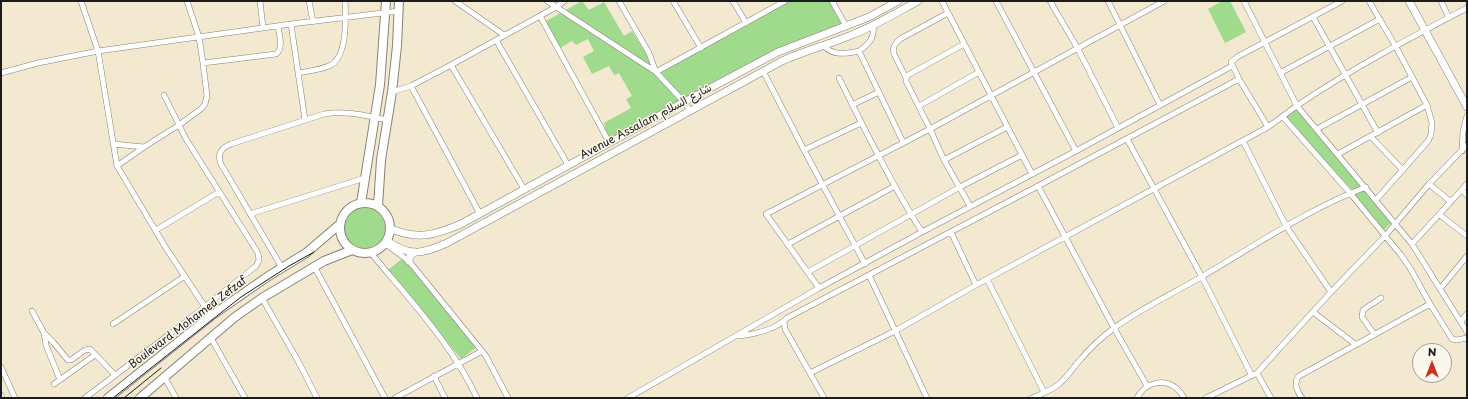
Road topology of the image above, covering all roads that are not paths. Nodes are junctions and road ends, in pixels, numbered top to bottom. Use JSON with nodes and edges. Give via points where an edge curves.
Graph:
{"nodes":[{"id":1,"x":81,"y":1,"type":"edge"},
{"id":2,"x":187,"y":1,"type":"edge"},
{"id":3,"x":260,"y":1,"type":"edge"},
{"id":4,"x":309,"y":1,"type":"edge"},
{"id":5,"x":345,"y":1,"type":"edge"},
{"id":6,"x":386,"y":1,"type":"edge"},
{"id":7,"x":399,"y":1,"type":"edge"},
{"id":8,"x":455,"y":1,"type":"edge"},
{"id":9,"x":547,"y":1,"type":"edge"},
{"id":10,"x":564,"y":1,"type":"edge"},
{"id":11,"x":619,"y":1,"type":"edge"},
{"id":12,"x":674,"y":1,"type":"edge"},
{"id":13,"x":733,"y":1,"type":"edge"},
{"id":14,"x":785,"y":1,"type":"edge"},
{"id":15,"x":832,"y":1,"type":"edge"},
{"id":16,"x":898,"y":1,"type":"edge"},
{"id":17,"x":918,"y":1,"type":"edge"},
{"id":18,"x":942,"y":1,"type":"edge"},
{"id":19,"x":996,"y":1,"type":"edge"},
{"id":20,"x":1050,"y":1,"type":"edge"},
{"id":21,"x":1108,"y":1,"type":"edge"},
{"id":22,"x":1163,"y":1,"type":"edge"},
{"id":23,"x":1244,"y":1,"type":"edge"},
{"id":24,"x":1342,"y":1,"type":"edge"},
{"id":25,"x":1369,"y":1,"type":"edge"},
{"id":26,"x":1409,"y":1,"type":"edge"},
{"id":27,"x":1441,"y":1,"type":"edge"},
{"id":28,"x":557,"y":4,"type":"edge"},
{"id":29,"x":1467,"y":8,"type":"edge"},
{"id":30,"x":399,"y":11,"type":"junction"},
{"id":31,"x":386,"y":12,"type":"junction"},
{"id":32,"x":948,"y":13,"type":"junction"},
{"id":33,"x":540,"y":16,"type":"junction"},
{"id":34,"x":1313,"y":17,"type":"junction"},
{"id":35,"x":346,"y":18,"type":"junction"},
{"id":36,"x":1449,"y":18,"type":"junction"},
{"id":37,"x":1380,"y":19,"type":"junction"},
{"id":38,"x":313,"y":22,"type":"junction"},
{"id":39,"x":746,"y":23,"type":"junction"},
{"id":40,"x":291,"y":24,"type":"junction"},
{"id":41,"x":1120,"y":24,"type":"junction"},
{"id":42,"x":873,"y":25,"type":"junction"},
{"id":43,"x":278,"y":26,"type":"junction"},
{"id":44,"x":846,"y":26,"type":"junction"},
{"id":45,"x":263,"y":28,"type":"junction"},
{"id":46,"x":1425,"y":30,"type":"junction"},
{"id":47,"x":504,"y":35,"type":"junction"},
{"id":48,"x":199,"y":37,"type":"junction"},
{"id":49,"x":496,"y":40,"type":"junction"},
{"id":50,"x":801,"y":42,"type":"junction"},
{"id":51,"x":1265,"y":43,"type":"junction"},
{"id":52,"x":964,"y":44,"type":"junction"},
{"id":53,"x":823,"y":45,"type":"junction"},
{"id":54,"x":1330,"y":46,"type":"junction"},
{"id":55,"x":1396,"y":47,"type":"junction"},
{"id":56,"x":701,"y":48,"type":"junction"},
{"id":57,"x":1078,"y":49,"type":"junction"},
{"id":58,"x":98,"y":51,"type":"junction"},
{"id":59,"x":859,"y":51,"type":"junction"},
{"id":60,"x":804,"y":52,"type":"junction"},
{"id":61,"x":204,"y":63,"type":"junction"},
{"id":62,"x":452,"y":65,"type":"junction"},
{"id":63,"x":1232,"y":66,"type":"junction"},
{"id":64,"x":763,"y":71,"type":"junction"},
{"id":65,"x":656,"y":72,"type":"junction"},
{"id":66,"x":979,"y":72,"type":"junction"},
{"id":67,"x":1035,"y":72,"type":"junction"},
{"id":68,"x":1,"y":73,"type":"edge"},
{"id":69,"x":298,"y":73,"type":"junction"},
{"id":70,"x":1280,"y":73,"type":"junction"},
{"id":71,"x":1347,"y":76,"type":"junction"},
{"id":72,"x":1412,"y":77,"type":"junction"},
{"id":73,"x":839,"y":78,"type":"dead end"},
{"id":74,"x":906,"y":78,"type":"junction"},
{"id":75,"x":1239,"y":79,"type":"junction"},
{"id":76,"x":411,"y":86,"type":"junction"},
{"id":77,"x":392,"y":92,"type":"junction"},
{"id":78,"x":879,"y":92,"type":"junction"},
{"id":79,"x":164,"y":95,"type":"dead end"},
{"id":80,"x":991,"y":95,"type":"junction"},
{"id":81,"x":684,"y":102,"type":"junction"},
{"id":82,"x":1362,"y":104,"type":"junction"},
{"id":83,"x":852,"y":105,"type":"junction"},
{"id":84,"x":1160,"y":105,"type":"junction"},
{"id":85,"x":1427,"y":105,"type":"junction"},
{"id":86,"x":919,"y":106,"type":"junction"},
{"id":87,"x":1297,"y":106,"type":"junction"},
{"id":88,"x":1467,"y":107,"type":"edge"},
{"id":89,"x":690,"y":111,"type":"junction"},
{"id":90,"x":1467,"y":116,"type":"edge"},
{"id":91,"x":1283,"y":117,"type":"junction"},
{"id":92,"x":375,"y":118,"type":"junction"},
{"id":93,"x":305,"y":120,"type":"junction"},
{"id":94,"x":387,"y":120,"type":"junction"},
{"id":95,"x":861,"y":123,"type":"junction"},
{"id":96,"x":179,"y":125,"type":"junction"},
{"id":97,"x":1007,"y":127,"type":"junction"},
{"id":98,"x":1268,"y":127,"type":"junction"},
{"id":99,"x":1118,"y":128,"type":"junction"},
{"id":100,"x":930,"y":129,"type":"junction"},
{"id":101,"x":1317,"y":129,"type":"junction"},
{"id":102,"x":1378,"y":133,"type":"junction"},
{"id":103,"x":1371,"y":137,"type":"junction"},
{"id":104,"x":1127,"y":138,"type":"junction"},
{"id":105,"x":1242,"y":141,"type":"junction"},
{"id":106,"x":609,"y":142,"type":"junction"},
{"id":107,"x":903,"y":142,"type":"junction"},
{"id":108,"x":113,"y":144,"type":"junction"},
{"id":109,"x":1467,"y":145,"type":"edge"},
{"id":110,"x":144,"y":147,"type":"junction"},
{"id":111,"x":804,"y":150,"type":"junction"},
{"id":112,"x":1462,"y":150,"type":"junction"},
{"id":113,"x":1076,"y":151,"type":"junction"},
{"id":114,"x":1338,"y":154,"type":"junction"},
{"id":115,"x":879,"y":155,"type":"junction"},
{"id":116,"x":1022,"y":155,"type":"junction"},
{"id":117,"x":944,"y":160,"type":"junction"},
{"id":118,"x":568,"y":165,"type":"junction"},
{"id":119,"x":117,"y":166,"type":"junction"},
{"id":120,"x":1403,"y":170,"type":"junction"},
{"id":121,"x":1032,"y":174,"type":"junction"},
{"id":122,"x":365,"y":178,"type":"junction"},
{"id":123,"x":1429,"y":184,"type":"junction"},
{"id":124,"x":1467,"y":184,"type":"edge"},
{"id":125,"x":823,"y":185,"type":"junction"},
{"id":126,"x":895,"y":186,"type":"junction"},
{"id":127,"x":1038,"y":186,"type":"junction"},
{"id":128,"x":960,"y":187,"type":"junction"},
{"id":129,"x":1366,"y":187,"type":"junction"},
{"id":130,"x":524,"y":189,"type":"junction"},
{"id":131,"x":1155,"y":189,"type":"junction"},
{"id":132,"x":1462,"y":190,"type":"junction"},
{"id":133,"x":219,"y":192,"type":"junction"},
{"id":134,"x":1350,"y":193,"type":"junction"},
{"id":135,"x":1467,"y":195,"type":"edge"},
{"id":136,"x":1376,"y":200,"type":"junction"},
{"id":137,"x":1451,"y":202,"type":"junction"},
{"id":138,"x":361,"y":203,"type":"junction"},
{"id":139,"x":378,"y":206,"type":"junction"},
{"id":140,"x":970,"y":206,"type":"junction"},
{"id":141,"x":250,"y":214,"type":"junction"},
{"id":142,"x":480,"y":214,"type":"junction"},
{"id":143,"x":911,"y":214,"type":"junction"},
{"id":144,"x":1440,"y":215,"type":"junction"},
{"id":145,"x":839,"y":216,"type":"junction"},
{"id":146,"x":340,"y":224,"type":"junction"},
{"id":147,"x":1394,"y":224,"type":"junction"},
{"id":148,"x":1286,"y":226,"type":"junction"},
{"id":149,"x":156,"y":230,"type":"junction"},
{"id":150,"x":392,"y":230,"type":"junction"},
{"id":151,"x":922,"y":232,"type":"junction"},
{"id":152,"x":951,"y":232,"type":"junction"},
{"id":153,"x":1385,"y":236,"type":"junction"},
{"id":154,"x":1467,"y":236,"type":"edge"},
{"id":155,"x":1066,"y":237,"type":"junction"},
{"id":156,"x":386,"y":242,"type":"junction"},
{"id":157,"x":788,"y":244,"type":"junction"},
{"id":158,"x":1412,"y":244,"type":"junction"},
{"id":159,"x":855,"y":246,"type":"junction"},
{"id":160,"x":352,"y":250,"type":"junction"},
{"id":161,"x":414,"y":252,"type":"junction"},
{"id":162,"x":371,"y":253,"type":"junction"},
{"id":163,"x":1466,"y":258,"type":"edge"},
{"id":164,"x":409,"y":261,"type":"junction"},
{"id":165,"x":865,"y":264,"type":"junction"},
{"id":166,"x":314,"y":266,"type":"junction"},
{"id":167,"x":282,"y":268,"type":"junction"},
{"id":168,"x":808,"y":272,"type":"junction"},
{"id":169,"x":869,"y":275,"type":"junction"},
{"id":170,"x":185,"y":276,"type":"junction"},
{"id":171,"x":1202,"y":277,"type":"junction"},
{"id":172,"x":987,"y":280,"type":"junction"},
{"id":173,"x":976,"y":285,"type":"junction"},
{"id":174,"x":819,"y":288,"type":"junction"},
{"id":175,"x":1440,"y":289,"type":"junction"},
{"id":176,"x":1331,"y":292,"type":"junction"},
{"id":177,"x":262,"y":298,"type":"junction"},
{"id":178,"x":1381,"y":298,"type":"dead end"},
{"id":179,"x":1430,"y":304,"type":"junction"},
{"id":180,"x":205,"y":307,"type":"junction"},
{"id":181,"x":32,"y":311,"type":"dead end"},
{"id":182,"x":1313,"y":312,"type":"junction"},
{"id":183,"x":1467,"y":314,"type":"edge"},
{"id":184,"x":211,"y":316,"type":"junction"},
{"id":185,"x":1460,"y":321,"type":"junction"},
{"id":186,"x":784,"y":322,"type":"junction"},
{"id":187,"x":113,"y":324,"type":"dead end"},
{"id":188,"x":1114,"y":328,"type":"junction"},
{"id":189,"x":895,"y":331,"type":"junction"},
{"id":190,"x":1467,"y":332,"type":"edge"},
{"id":191,"x":44,"y":333,"type":"junction"},
{"id":192,"x":1374,"y":334,"type":"junction"},
{"id":193,"x":736,"y":337,"type":"junction"},
{"id":194,"x":212,"y":338,"type":"junction"},
{"id":195,"x":1467,"y":338,"type":"edge"},
{"id":196,"x":1355,"y":344,"type":"junction"},
{"id":197,"x":482,"y":351,"type":"junction"},
{"id":198,"x":95,"y":355,"type":"junction"},
{"id":199,"x":458,"y":363,"type":"junction"},
{"id":200,"x":1,"y":367,"type":"edge"},
{"id":201,"x":810,"y":373,"type":"junction"},
{"id":202,"x":1257,"y":373,"type":"junction"},
{"id":203,"x":115,"y":375,"type":"junction"},
{"id":204,"x":434,"y":376,"type":"junction"},
{"id":205,"x":1252,"y":376,"type":"junction"},
{"id":206,"x":165,"y":378,"type":"junction"},
{"id":207,"x":60,"y":380,"type":"junction"},
{"id":208,"x":54,"y":384,"type":"dead end"},
{"id":209,"x":1147,"y":386,"type":"junction"},
{"id":210,"x":1044,"y":392,"type":"junction"},
{"id":211,"x":15,"y":398,"type":"edge"},
{"id":212,"x":85,"y":398,"type":"edge"},
{"id":213,"x":108,"y":398,"type":"edge"},
{"id":214,"x":140,"y":398,"type":"edge"},
{"id":215,"x":176,"y":398,"type":"edge"},
{"id":216,"x":245,"y":398,"type":"edge"},
{"id":217,"x":317,"y":398,"type":"edge"},
{"id":218,"x":385,"y":398,"type":"edge"},
{"id":219,"x":395,"y":398,"type":"edge"},
{"id":220,"x":445,"y":398,"type":"edge"},
{"id":221,"x":477,"y":398,"type":"edge"},
{"id":222,"x":508,"y":398,"type":"edge"},
{"id":223,"x":628,"y":398,"type":"edge"},
{"id":224,"x":824,"y":398,"type":"edge"},
{"id":225,"x":926,"y":398,"type":"edge"},
{"id":226,"x":1032,"y":398,"type":"edge"},
{"id":227,"x":1137,"y":398,"type":"edge"},
{"id":228,"x":1184,"y":398,"type":"edge"},
{"id":229,"x":1206,"y":398,"type":"edge"},
{"id":230,"x":1271,"y":398,"type":"edge"},
{"id":231,"x":1302,"y":398,"type":"edge"}],
"edges":[{"from":1,"to":58,"type":"street"},
{"from":2,"to":48,"type":"street"},
{"from":3,"to":45,"type":"street"},
{"from":4,"to":38,"type":"street"},
{"from":5,"to":35,"type":"street"},
{"from":6,"to":31,"type":"main road"},
{"from":7,"to":30,"type":"main road"},
{"from":8,"to":47,"type":"street"},
{"from":9,"to":28,"type":"street"},
{"from":10,"to":28,"type":"street"},
{"from":11,"to":65,"type":"street","via":[[649,53]]},
{"from":12,"to":56,"type":"street"},
{"from":13,"to":39,"type":"street"},
{"from":14,"to":39,"type":"street"},
{"from":15,"to":44,"type":"street"},
{"from":16,"to":44,"type":"street","name":"Avenue Assalam شارع السلام"},
{"from":17,"to":42,"type":"street","name":"Avenue Assalam شارع السلام"},
{"from":18,"to":32,"type":"street"},
{"from":19,"to":67,"type":"street"},
{"from":20,"to":57,"type":"street"},
{"from":21,"to":41,"type":"street"},
{"from":22,"to":41,"type":"street"},
{"from":23,"to":51,"type":"street"},
{"from":24,"to":34,"type":"street"},
{"from":25,"to":37,"type":"street"},
{"from":26,"to":46,"type":"street"},
{"from":27,"to":36,"type":"street"},
{"from":28,"to":33,"type":"street"},
{"from":28,"to":65,"type":"street"},
{"from":29,"to":36,"type":"street"},
{"from":30,"to":31,"type":"street"},
{"from":30,"to":77,"type":"main road"},
{"from":31,"to":35,"type":"street"},
{"from":31,"to":92,"type":"main road"},
{"from":32,"to":52,"type":"street"},
{"from":32,"to":74,"type":"street","via":[[895,44],[892,49]]},
{"from":33,"to":47,"type":"street"},
{"from":33,"to":106,"type":"street"},
{"from":34,"to":51,"type":"street"},
{"from":34,"to":54,"type":"street"},
{"from":35,"to":38,"type":"street"},
{"from":35,"to":69,"type":"street","via":[[341,51],[337,60],[325,67]]},
{"from":36,"to":46,"type":"street"},
{"from":37,"to":54,"type":"street"},
{"from":37,"to":55,"type":"street"},
{"from":38,"to":40,"type":"street"},
{"from":39,"to":56,"type":"street"},
{"from":40,"to":43,"type":"street"},
{"from":40,"to":69,"type":"street"},
{"from":41,"to":57,"type":"street"},
{"from":41,"to":84,"type":"street"},
{"from":42,"to":53,"type":"street","name":"Avenue Assalam شارع السلام"},
{"from":42,"to":59,"type":"street","via":[[874,35]]},
{"from":43,"to":45,"type":"street"},
{"from":43,"to":61,"type":"street","via":[[280,46],[276,54]]},
{"from":44,"to":50,"type":"street","name":"Avenue Assalam شارع السلام"},
{"from":45,"to":48,"type":"street"},
{"from":46,"to":55,"type":"street"},
{"from":46,"to":88,"type":"street"},
{"from":47,"to":49,"type":"street"},
{"from":48,"to":58,"type":"street"},
{"from":48,"to":61,"type":"street"},
{"from":49,"to":62,"type":"street"},
{"from":49,"to":118,"type":"street"},
{"from":50,"to":60,"type":"street"},
{"from":50,"to":81,"type":"street","name":"Avenue Assalam شارع السلام"},
{"from":51,"to":63,"type":"street","via":[[1233,60]]},
{"from":51,"to":70,"type":"street"},
{"from":52,"to":66,"type":"street"},
{"from":52,"to":74,"type":"street","via":[[908,74]]},
{"from":53,"to":59,"type":"street","via":[[826,50],[841,54]]},
{"from":53,"to":60,"type":"street","name":"Avenue Assalam شارع السلام"},
{"from":54,"to":70,"type":"street"},
{"from":54,"to":71,"type":"street"},
{"from":55,"to":71,"type":"street"},
{"from":55,"to":72,"type":"street"},
{"from":56,"to":65,"type":"street"},
{"from":57,"to":67,"type":"street"},
{"from":57,"to":99,"type":"street"},
{"from":58,"to":68,"type":"street"},
{"from":58,"to":108,"type":"street"},
{"from":59,"to":78,"type":"street"},
{"from":60,"to":64,"type":"street","name":"Avenue Assalam شارع السلام"},
{"from":61,"to":96,"type":"street","via":[[207,96],[205,104]]},
{"from":62,"to":76,"type":"street"},
{"from":62,"to":130,"type":"street"},
{"from":63,"to":75,"type":"street"},
{"from":63,"to":84,"type":"street"},
{"from":64,"to":89,"type":"street","name":"Avenue Assalam شارع السلام"},
{"from":64,"to":111,"type":"street"},
{"from":65,"to":81,"type":"street"},
{"from":66,"to":80,"type":"street"},
{"from":66,"to":86,"type":"street"},
{"from":67,"to":80,"type":"street"},
{"from":67,"to":113,"type":"street"},
{"from":69,"to":93,"type":"street"},
{"from":70,"to":87,"type":"street"},
{"from":71,"to":82,"type":"street"},
{"from":71,"to":87,"type":"street"},
{"from":72,"to":82,"type":"street"},
{"from":72,"to":85,"type":"street"},
{"from":73,"to":83,"type":"street"},
{"from":74,"to":86,"type":"street"},
{"from":75,"to":98,"type":"street"},
{"from":75,"to":104,"type":"street"},
{"from":76,"to":77,"type":"street"},
{"from":76,"to":142,"type":"street"},
{"from":77,"to":94,"type":"main road"},
{"from":78,"to":83,"type":"street"},
{"from":78,"to":107,"type":"street"},
{"from":79,"to":96,"type":"street"},
{"from":80,"to":97,"type":"street"},
{"from":80,"to":100,"type":"street"},
{"from":81,"to":89,"type":"street"},
{"from":81,"to":106,"type":"street","name":"Avenue Assalam شارع السلام"},
{"from":82,"to":101,"type":"street"},
{"from":82,"to":102,"type":"street"},
{"from":83,"to":95,"type":"street"},
{"from":84,"to":99,"type":"street"},
{"from":85,"to":102,"type":"street"},
{"from":85,"to":120,"type":"street","via":[[1432,123],[1431,135]]},
{"from":86,"to":100,"type":"street"},
{"from":87,"to":91,"type":"street"},
{"from":87,"to":101,"type":"street"},
{"from":89,"to":161,"type":"street","name":"Avenue Assalam شارع السلام","via":[[447,243],[430,250]]},
{"from":90,"to":112,"type":"street"},
{"from":91,"to":98,"type":"street"},
{"from":91,"to":134,"type":"street"},
{"from":92,"to":93,"type":"street","via":[[334,112]]},
{"from":92,"to":94,"type":"street"},
{"from":92,"to":122,"type":"main road"},
{"from":93,"to":141,"type":"street","via":[[231,144],[220,153],[221,164]]},
{"from":94,"to":139,"type":"main road"},
{"from":95,"to":111,"type":"street"},
{"from":95,"to":115,"type":"street"},
{"from":96,"to":110,"type":"street"},
{"from":96,"to":133,"type":"street"},
{"from":97,"to":116,"type":"street"},
{"from":97,"to":117,"type":"street"},
{"from":98,"to":105,"type":"street"},
{"from":99,"to":113,"type":"street"},
{"from":100,"to":107,"type":"street"},
{"from":100,"to":117,"type":"street"},
{"from":101,"to":114,"type":"street"},
{"from":102,"to":103,"type":"street"},
{"from":103,"to":114,"type":"street"},
{"from":103,"to":120,"type":"street"},
{"from":104,"to":127,"type":"street"},
{"from":104,"to":131,"type":"street"},
{"from":105,"to":131,"type":"street"},
{"from":105,"to":148,"type":"street"},
{"from":106,"to":118,"type":"street","name":"Avenue Assalam شارع السلام"},
{"from":107,"to":115,"type":"street"},
{"from":108,"to":110,"type":"street"},
{"from":108,"to":119,"type":"street"},
{"from":109,"to":112,"type":"street"},
{"from":110,"to":119,"type":"street"},
{"from":111,"to":125,"type":"street"},
{"from":112,"to":123,"type":"street"},
{"from":113,"to":121,"type":"street"},
{"from":114,"to":129,"type":"street"},
{"from":115,"to":125,"type":"street"},
{"from":115,"to":126,"type":"street"},
{"from":116,"to":121,"type":"street"},
{"from":116,"to":128,"type":"street"},
{"from":117,"to":128,"type":"street"},
{"from":118,"to":130,"type":"street","name":"Avenue Assalam شارع السلام"},
{"from":119,"to":149,"type":"street"},
{"from":120,"to":136,"type":"street"},
{"from":121,"to":140,"type":"street"},
{"from":122,"to":138,"type":"main road"},
{"from":122,"to":141,"type":"street"},
{"from":123,"to":137,"type":"street"},
{"from":123,"to":147,"type":"street"},
{"from":124,"to":132,"type":"street"},
{"from":125,"to":145,"type":"street"},
{"from":125,"to":157,"type":"street","via":[[766,214]]},
{"from":126,"to":143,"type":"street"},
{"from":126,"to":145,"type":"street"},
{"from":127,"to":152,"type":"street"},
{"from":127,"to":155,"type":"street"},
{"from":128,"to":140,"type":"street"},
{"from":128,"to":143,"type":"street"},
{"from":129,"to":134,"type":"street"},
{"from":129,"to":136,"type":"street"},
{"from":130,"to":142,"type":"street","name":"Avenue Assalam شارع السلام"},
{"from":131,"to":155,"type":"street"},
{"from":131,"to":171,"type":"street"},
{"from":132,"to":135,"type":"street"},
{"from":132,"to":137,"type":"street"},
{"from":133,"to":149,"type":"street"},
{"from":133,"to":180,"type":"street","via":[[258,253],[259,260],[256,266]]},
{"from":134,"to":148,"type":"street"},
{"from":134,"to":153,"type":"street"},
{"from":136,"to":147,"type":"street"},
{"from":137,"to":144,"type":"street"},
{"from":138,"to":139,"type":"main road"},
{"from":138,"to":146,"type":"main road","via":[[347,210]]},
{"from":139,"to":150,"type":"main road","via":[[388,216]]},
{"from":140,"to":151,"type":"street"},
{"from":141,"to":167,"type":"street"},
{"from":142,"to":150,"type":"street","name":"Avenue Assalam شارع السلام","via":[[430,235],[410,236]]},
{"from":143,"to":151,"type":"street"},
{"from":143,"to":159,"type":"street"},
{"from":144,"to":154,"type":"street"},
{"from":144,"to":158,"type":"street"},
{"from":145,"to":157,"type":"street"},
{"from":145,"to":159,"type":"street"},
{"from":146,"to":160,"type":"main road","via":[[344,243]]},
{"from":146,"to":167,"type":"main road","name":"Boulevard Mohamed Zefzaf","via":[[306,253]]},
{"from":147,"to":153,"type":"street"},
{"from":147,"to":158,"type":"street"},
{"from":148,"to":171,"type":"street"},
{"from":148,"to":176,"type":"street"},
{"from":149,"to":170,"type":"street"},
{"from":150,"to":156,"type":"main road"},
{"from":151,"to":165,"type":"street"},
{"from":152,"to":169,"type":"street"},
{"from":152,"to":173,"type":"street"},
{"from":153,"to":176,"type":"street"},
{"from":153,"to":179,"type":"street","via":[[1406,262]]},
{"from":155,"to":172,"type":"street"},
{"from":155,"to":188,"type":"street"},
{"from":156,"to":161,"type":"street","name":"Avenue Assalam شارع السلام","via":[[402,251]]},
{"from":156,"to":162,"type":"main road","via":[[380,249]]},
{"from":156,"to":164,"type":"street"},
{"from":157,"to":168,"type":"street"},
{"from":158,"to":175,"type":"street"},
{"from":159,"to":165,"type":"street"},
{"from":159,"to":168,"type":"street"},
{"from":160,"to":162,"type":"main road","via":[[358,253]]},
{"from":160,"to":166,"type":"main road"},
{"from":161,"to":164,"type":"street"},
{"from":162,"to":199,"type":"street"},
{"from":163,"to":175,"type":"street"},
{"from":164,"to":197,"type":"street"},
{"from":165,"to":174,"type":"street"},
{"from":166,"to":177,"type":"main road"},
{"from":166,"to":218,"type":"street"},
{"from":167,"to":184,"type":"main road","name":"Boulevard Mohamed Zefzaf"},
{"from":168,"to":174,"type":"street"},
{"from":169,"to":186,"type":"street","via":[[787,318]]},
{"from":169,"to":189,"type":"street"},
{"from":170,"to":180,"type":"street"},
{"from":170,"to":187,"type":"street"},
{"from":171,"to":188,"type":"street","via":[[1150,304]]},
{"from":171,"to":205,"type":"street"},
{"from":172,"to":173,"type":"street"},
{"from":172,"to":210,"type":"street"},
{"from":173,"to":189,"type":"street"},
{"from":174,"to":193,"type":"street"},
{"from":175,"to":185,"type":"street"},
{"from":176,"to":182,"type":"street"},
{"from":177,"to":194,"type":"main road","via":[[235,317]]},
{"from":177,"to":217,"type":"street"},
{"from":178,"to":192,"type":"street","via":[[1363,310],[1362,314]]},
{"from":179,"to":192,"type":"street"},
{"from":179,"to":195,"type":"street","via":[[1452,339]]},
{"from":180,"to":184,"type":"street"},
{"from":180,"to":203,"type":"street"},
{"from":181,"to":191,"type":"street"},
{"from":182,"to":196,"type":"street"},
{"from":182,"to":202,"type":"street"},
{"from":183,"to":185,"type":"street"},
{"from":184,"to":213,"type":"main road","name":"Boulevard Mohamed Zefzaf"},
{"from":185,"to":190,"type":"street"},
{"from":186,"to":193,"type":"street","via":[[756,334]]},
{"from":186,"to":201,"type":"street","via":[[785,329]]},
{"from":188,"to":209,"type":"street"},
{"from":188,"to":210,"type":"street","via":[[1096,342],[1069,375],[1058,385]]},
{"from":189,"to":201,"type":"street"},
{"from":189,"to":225,"type":"street"},
{"from":191,"to":198,"type":"street","via":[[68,360],[84,350],[90,350]]},
{"from":191,"to":207,"type":"street"},
{"from":192,"to":196,"type":"street"},
{"from":193,"to":223,"type":"street"},
{"from":194,"to":206,"type":"main road"},
{"from":194,"to":216,"type":"street"},
{"from":196,"to":231,"type":"street","via":[[1297,378],[1296,383]]},
{"from":197,"to":199,"type":"street"},
{"from":197,"to":222,"type":"street"},
{"from":198,"to":203,"type":"street"},
{"from":198,"to":207,"type":"street"},
{"from":199,"to":204,"type":"street"},
{"from":199,"to":221,"type":"street"},
{"from":200,"to":211,"type":"street"},
{"from":201,"to":224,"type":"street"},
{"from":202,"to":205,"type":"street"},
{"from":202,"to":230,"type":"street"},
{"from":203,"to":212,"type":"street"},
{"from":204,"to":219,"type":"street"},
{"from":204,"to":220,"type":"street"},
{"from":205,"to":229,"type":"street"},
{"from":206,"to":214,"type":"main road"},
{"from":206,"to":215,"type":"street"},
{"from":207,"to":208,"type":"street"},
{"from":209,"to":227,"type":"street"},
{"from":209,"to":228,"type":"street","via":[[1162,382],[1169,384]]},
{"from":210,"to":226,"type":"street"}]}
